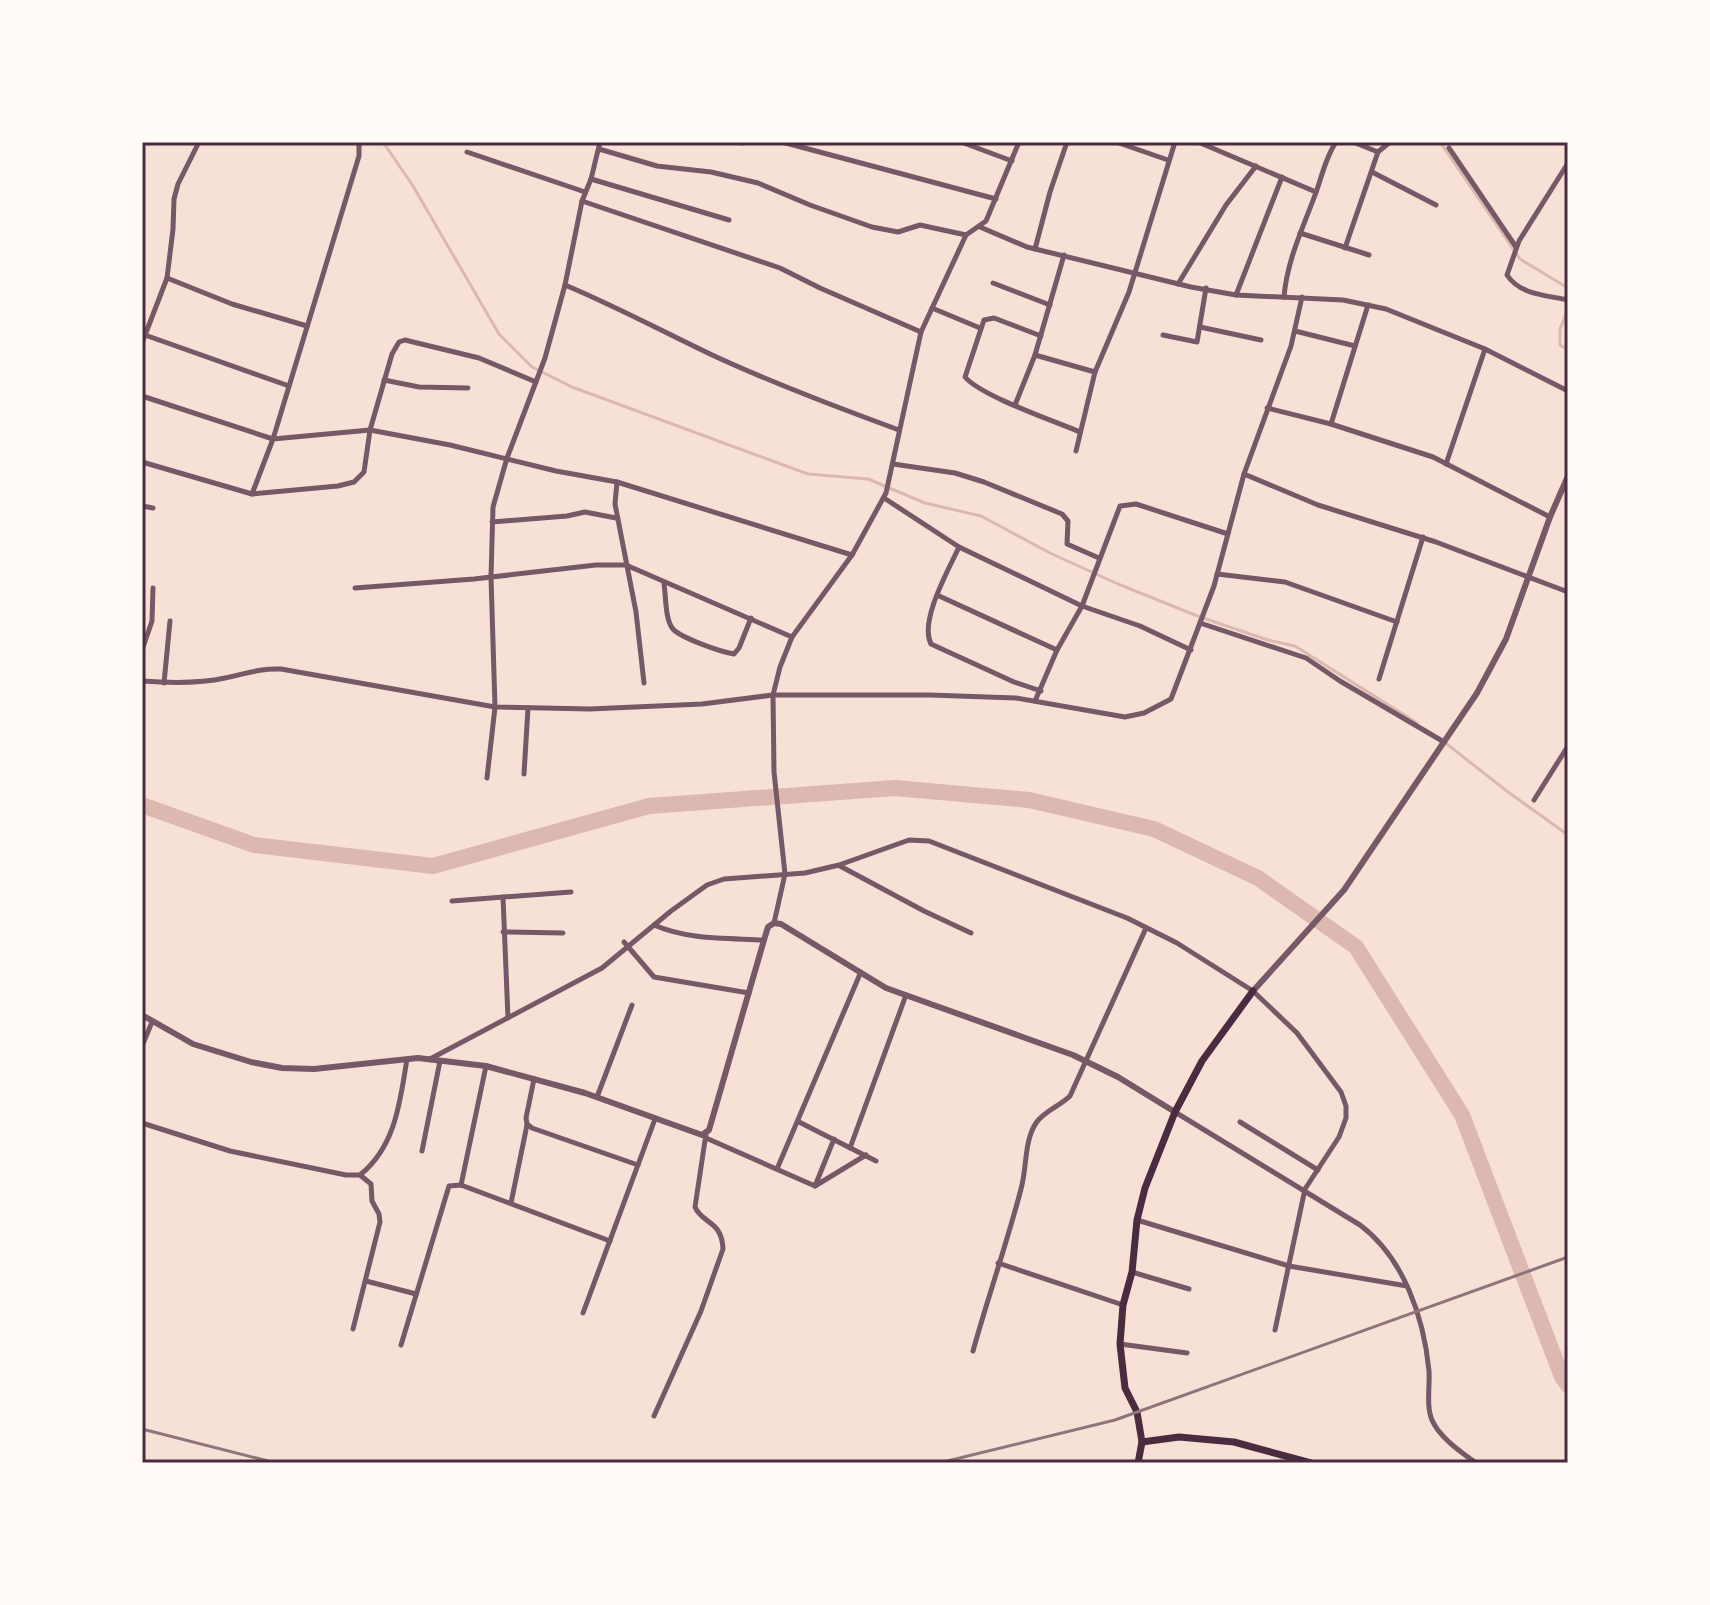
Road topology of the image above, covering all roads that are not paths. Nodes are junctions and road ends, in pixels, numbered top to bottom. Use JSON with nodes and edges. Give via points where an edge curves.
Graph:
{"nodes":[{"id":1,"x":199,"y":142,"type":"edge"},
{"id":2,"x":359,"y":142,"type":"edge"},
{"id":3,"x":782,"y":142,"type":"edge"},
{"id":4,"x":961,"y":142,"type":"edge"},
{"id":5,"x":1019,"y":142,"type":"edge"},
{"id":6,"x":1067,"y":142,"type":"edge"},
{"id":7,"x":1116,"y":142,"type":"edge"},
{"id":8,"x":1175,"y":142,"type":"edge"},
{"id":9,"x":1198,"y":142,"type":"edge"},
{"id":10,"x":1336,"y":142,"type":"edge"},
{"id":11,"x":1353,"y":142,"type":"edge"},
{"id":12,"x":1390,"y":142,"type":"edge"},
{"id":13,"x":600,"y":145,"type":"edge"},
{"id":14,"x":1449,"y":148,"type":"dead end"},
{"id":15,"x":467,"y":152,"type":"dead end"},
{"id":16,"x":1378,"y":152,"type":"junction"},
{"id":17,"x":1168,"y":160,"type":"junction"},
{"id":18,"x":1012,"y":161,"type":"junction"},
{"id":19,"x":1568,"y":163,"type":"edge"},
{"id":20,"x":1256,"y":166,"type":"junction"},
{"id":21,"x":1372,"y":172,"type":"junction"},
{"id":22,"x":1282,"y":177,"type":"junction"},
{"id":23,"x":591,"y":179,"type":"junction"},
{"id":24,"x":585,"y":192,"type":"junction"},
{"id":25,"x":1316,"y":192,"type":"junction"},
{"id":26,"x":996,"y":199,"type":"junction"},
{"id":27,"x":582,"y":201,"type":"junction"},
{"id":28,"x":1436,"y":205,"type":"dead end"},
{"id":29,"x":729,"y":220,"type":"dead end"},
{"id":30,"x":980,"y":227,"type":"junction"},
{"id":31,"x":1300,"y":233,"type":"junction"},
{"id":32,"x":966,"y":235,"type":"junction"},
{"id":33,"x":1518,"y":244,"type":"junction"},
{"id":34,"x":1345,"y":248,"type":"junction"},
{"id":35,"x":1035,"y":249,"type":"junction"},
{"id":36,"x":1064,"y":255,"type":"junction"},
{"id":37,"x":1369,"y":255,"type":"dead end"},
{"id":38,"x":1134,"y":273,"type":"junction"},
{"id":39,"x":167,"y":278,"type":"junction"},
{"id":40,"x":993,"y":283,"type":"dead end"},
{"id":41,"x":1178,"y":284,"type":"junction"},
{"id":42,"x":565,"y":285,"type":"junction"},
{"id":43,"x":1206,"y":288,"type":"junction"},
{"id":44,"x":1236,"y":295,"type":"junction"},
{"id":45,"x":1284,"y":297,"type":"junction"},
{"id":46,"x":1302,"y":297,"type":"junction"},
{"id":47,"x":1568,"y":300,"type":"edge"},
{"id":48,"x":1050,"y":305,"type":"junction"},
{"id":49,"x":1368,"y":305,"type":"junction"},
{"id":50,"x":932,"y":308,"type":"junction"},
{"id":51,"x":307,"y":326,"type":"junction"},
{"id":52,"x":1200,"y":327,"type":"junction"},
{"id":53,"x":980,"y":328,"type":"junction"},
{"id":54,"x":1295,"y":331,"type":"junction"},
{"id":55,"x":921,"y":332,"type":"junction"},
{"id":56,"x":145,"y":335,"type":"junction"},
{"id":57,"x":1163,"y":335,"type":"dead end"},
{"id":58,"x":1041,"y":336,"type":"junction"},
{"id":59,"x":1261,"y":340,"type":"dead end"},
{"id":60,"x":142,"y":343,"type":"edge"},
{"id":61,"x":1355,"y":346,"type":"junction"},
{"id":62,"x":1485,"y":349,"type":"junction"},
{"id":63,"x":1035,"y":355,"type":"junction"},
{"id":64,"x":1095,"y":372,"type":"junction"},
{"id":65,"x":384,"y":380,"type":"junction"},
{"id":66,"x":537,"y":380,"type":"junction"},
{"id":67,"x":289,"y":386,"type":"junction"},
{"id":68,"x":468,"y":388,"type":"dead end"},
{"id":69,"x":1568,"y":391,"type":"edge"},
{"id":70,"x":142,"y":396,"type":"edge"},
{"id":71,"x":1015,"y":405,"type":"junction"},
{"id":72,"x":1267,"y":408,"type":"junction"},
{"id":73,"x":1331,"y":424,"type":"junction"},
{"id":74,"x":370,"y":430,"type":"junction"},
{"id":75,"x":899,"y":430,"type":"junction"},
{"id":76,"x":1080,"y":432,"type":"junction"},
{"id":77,"x":273,"y":439,"type":"junction"},
{"id":78,"x":1076,"y":451,"type":"dead end"},
{"id":79,"x":507,"y":458,"type":"junction"},
{"id":80,"x":142,"y":462,"type":"edge"},
{"id":81,"x":1446,"y":464,"type":"junction"},
{"id":82,"x":892,"y":468,"type":"junction"},
{"id":83,"x":1244,"y":474,"type":"junction"},
{"id":84,"x":1568,"y":477,"type":"edge"},
{"id":85,"x":617,"y":482,"type":"junction"},
{"id":86,"x":252,"y":494,"type":"junction"},
{"id":87,"x":885,"y":496,"type":"junction"},
{"id":88,"x":142,"y":506,"type":"edge"},
{"id":89,"x":153,"y":508,"type":"dead end"},
{"id":90,"x":1550,"y":517,"type":"junction"},
{"id":91,"x":616,"y":518,"type":"junction"},
{"id":92,"x":492,"y":522,"type":"junction"},
{"id":93,"x":1228,"y":534,"type":"junction"},
{"id":94,"x":1423,"y":537,"type":"junction"},
{"id":95,"x":959,"y":547,"type":"junction"},
{"id":96,"x":852,"y":555,"type":"junction"},
{"id":97,"x":1098,"y":561,"type":"junction"},
{"id":98,"x":626,"y":565,"type":"junction"},
{"id":99,"x":1217,"y":574,"type":"junction"},
{"id":100,"x":491,"y":577,"type":"junction"},
{"id":101,"x":1528,"y":578,"type":"junction"},
{"id":102,"x":664,"y":583,"type":"junction"},
{"id":103,"x":153,"y":588,"type":"dead end"},
{"id":104,"x":355,"y":588,"type":"dead end"},
{"id":105,"x":1568,"y":592,"type":"edge"},
{"id":106,"x":937,"y":595,"type":"junction"},
{"id":107,"x":1082,"y":606,"type":"junction"},
{"id":108,"x":751,"y":618,"type":"junction"},
{"id":109,"x":170,"y":621,"type":"dead end"},
{"id":110,"x":1397,"y":622,"type":"junction"},
{"id":111,"x":1199,"y":625,"type":"junction"},
{"id":112,"x":792,"y":637,"type":"junction"},
{"id":113,"x":142,"y":650,"type":"edge"},
{"id":114,"x":1057,"y":650,"type":"junction"},
{"id":115,"x":1191,"y":650,"type":"junction"},
{"id":116,"x":1379,"y":679,"type":"dead end"},
{"id":117,"x":142,"y":681,"type":"edge"},
{"id":118,"x":164,"y":683,"type":"junction"},
{"id":119,"x":644,"y":683,"type":"dead end"},
{"id":120,"x":1041,"y":691,"type":"junction"},
{"id":121,"x":773,"y":695,"type":"junction"},
{"id":122,"x":1035,"y":701,"type":"junction"},
{"id":123,"x":495,"y":707,"type":"junction"},
{"id":124,"x":528,"y":708,"type":"junction"},
{"id":125,"x":1444,"y":742,"type":"junction"},
{"id":126,"x":1568,"y":746,"type":"edge"},
{"id":127,"x":524,"y":774,"type":"dead end"},
{"id":128,"x":487,"y":778,"type":"dead end"},
{"id":129,"x":1534,"y":800,"type":"dead end"},
{"id":130,"x":839,"y":865,"type":"junction"},
{"id":131,"x":785,"y":874,"type":"junction"},
{"id":132,"x":571,"y":892,"type":"dead end"},
{"id":133,"x":503,"y":897,"type":"junction"},
{"id":134,"x":452,"y":901,"type":"dead end"},
{"id":135,"x":774,"y":923,"type":"junction"},
{"id":136,"x":654,"y":925,"type":"junction"},
{"id":137,"x":1146,"y":928,"type":"junction"},
{"id":138,"x":503,"y":932,"type":"junction"},
{"id":139,"x":563,"y":933,"type":"dead end"},
{"id":140,"x":971,"y":933,"type":"dead end"},
{"id":141,"x":764,"y":940,"type":"junction"},
{"id":142,"x":626,"y":944,"type":"junction"},
{"id":143,"x":860,"y":974,"type":"junction"},
{"id":144,"x":1253,"y":991,"type":"junction"},
{"id":145,"x":749,"y":993,"type":"junction"},
{"id":146,"x":906,"y":995,"type":"junction"},
{"id":147,"x":632,"y":1005,"type":"dead end"},
{"id":148,"x":142,"y":1015,"type":"edge"},
{"id":149,"x":508,"y":1018,"type":"junction"},
{"id":150,"x":152,"y":1022,"type":"junction"},
{"id":151,"x":142,"y":1046,"type":"edge"},
{"id":152,"x":407,"y":1059,"type":"junction"},
{"id":153,"x":429,"y":1060,"type":"junction"},
{"id":154,"x":440,"y":1061,"type":"junction"},
{"id":155,"x":1088,"y":1062,"type":"junction"},
{"id":156,"x":486,"y":1066,"type":"junction"},
{"id":157,"x":534,"y":1078,"type":"junction"},
{"id":158,"x":597,"y":1097,"type":"junction"},
{"id":159,"x":1175,"y":1112,"type":"junction"},
{"id":160,"x":655,"y":1119,"type":"junction"},
{"id":161,"x":799,"y":1121,"type":"junction"},
{"id":162,"x":1240,"y":1122,"type":"dead end"},
{"id":163,"x":142,"y":1123,"type":"edge"},
{"id":164,"x":527,"y":1124,"type":"junction"},
{"id":165,"x":706,"y":1136,"type":"junction"},
{"id":166,"x":834,"y":1139,"type":"junction"},
{"id":167,"x":850,"y":1148,"type":"junction"},
{"id":168,"x":422,"y":1151,"type":"dead end"},
{"id":169,"x":866,"y":1155,"type":"junction"},
{"id":170,"x":876,"y":1161,"type":"dead end"},
{"id":171,"x":638,"y":1165,"type":"junction"},
{"id":172,"x":777,"y":1169,"type":"junction"},
{"id":173,"x":1318,"y":1170,"type":"junction"},
{"id":174,"x":360,"y":1175,"type":"junction"},
{"id":175,"x":461,"y":1185,"type":"junction"},
{"id":176,"x":815,"y":1186,"type":"junction"},
{"id":177,"x":1305,"y":1189,"type":"junction"},
{"id":178,"x":511,"y":1203,"type":"junction"},
{"id":179,"x":1137,"y":1220,"type":"junction"},
{"id":180,"x":610,"y":1241,"type":"junction"},
{"id":181,"x":998,"y":1263,"type":"junction"},
{"id":182,"x":1289,"y":1266,"type":"junction"},
{"id":183,"x":1132,"y":1272,"type":"junction"},
{"id":184,"x":366,"y":1281,"type":"junction"},
{"id":185,"x":1407,"y":1286,"type":"junction"},
{"id":186,"x":1189,"y":1289,"type":"dead end"},
{"id":187,"x":416,"y":1294,"type":"junction"},
{"id":188,"x":1123,"y":1305,"type":"junction"},
{"id":189,"x":583,"y":1313,"type":"dead end"},
{"id":190,"x":353,"y":1329,"type":"dead end"},
{"id":191,"x":1275,"y":1330,"type":"dead end"},
{"id":192,"x":1120,"y":1344,"type":"junction"},
{"id":193,"x":401,"y":1345,"type":"dead end"},
{"id":194,"x":973,"y":1351,"type":"dead end"},
{"id":195,"x":1187,"y":1353,"type":"dead end"},
{"id":196,"x":654,"y":1416,"type":"dead end"},
{"id":197,"x":1142,"y":1442,"type":"junction"},
{"id":198,"x":1138,"y":1463,"type":"edge"},
{"id":199,"x":1311,"y":1463,"type":"edge"},
{"id":200,"x":1476,"y":1463,"type":"edge"}],
"edges":[{"from":1,"to":39,"type":"street","via":[[174,199]]},
{"from":2,"to":51,"type":"street"},
{"from":3,"to":26,"type":"street"},
{"from":4,"to":18,"type":"street"},
{"from":5,"to":18,"type":"street"},
{"from":6,"to":35,"type":"street"},
{"from":7,"to":17,"type":"street"},
{"from":8,"to":17,"type":"street"},
{"from":9,"to":20,"type":"street"},
{"from":10,"to":25,"type":"street"},
{"from":11,"to":16,"type":"street"},
{"from":12,"to":16,"type":"street"},
{"from":13,"to":23,"type":"street"},
{"from":13,"to":32,"type":"street","via":[[657,166],[758,183],[872,227],[898,232],[914,224]]},
{"from":14,"to":33,"type":"street"},
{"from":15,"to":24,"type":"street"},
{"from":16,"to":21,"type":"street"},
{"from":17,"to":38,"type":"street"},
{"from":18,"to":26,"type":"street"},
{"from":19,"to":33,"type":"street"},
{"from":20,"to":22,"type":"street"},
{"from":20,"to":41,"type":"street","via":[[1232,195]]},
{"from":21,"to":28,"type":"street"},
{"from":21,"to":34,"type":"street"},
{"from":22,"to":25,"type":"street"},
{"from":22,"to":44,"type":"street"},
{"from":23,"to":24,"type":"street"},
{"from":23,"to":29,"type":"street"},
{"from":24,"to":27,"type":"street"},
{"from":25,"to":31,"type":"street"},
{"from":26,"to":30,"type":"street"},
{"from":27,"to":42,"type":"street"},
{"from":27,"to":55,"type":"street","via":[[780,268]]},
{"from":30,"to":32,"type":"street"},
{"from":30,"to":35,"type":"street"},
{"from":31,"to":34,"type":"street"},
{"from":31,"to":45,"type":"street"},
{"from":32,"to":50,"type":"street"},
{"from":33,"to":47,"type":"street","via":[[1507,275],[1513,284]]},
{"from":34,"to":37,"type":"street"},
{"from":35,"to":36,"type":"street"},
{"from":36,"to":38,"type":"street"},
{"from":36,"to":48,"type":"street"},
{"from":38,"to":41,"type":"street"},
{"from":38,"to":64,"type":"street"},
{"from":39,"to":51,"type":"street"},
{"from":39,"to":56,"type":"street"},
{"from":40,"to":48,"type":"street"},
{"from":41,"to":43,"type":"street"},
{"from":42,"to":66,"type":"street"},
{"from":42,"to":75,"type":"street","via":[[710,354]]},
{"from":43,"to":44,"type":"street"},
{"from":43,"to":52,"type":"street"},
{"from":44,"to":45,"type":"street"},
{"from":45,"to":46,"type":"street"},
{"from":46,"to":49,"type":"street"},
{"from":46,"to":54,"type":"street"},
{"from":48,"to":58,"type":"street"},
{"from":49,"to":61,"type":"street"},
{"from":49,"to":62,"type":"street"},
{"from":50,"to":53,"type":"street"},
{"from":50,"to":55,"type":"street"},
{"from":51,"to":67,"type":"street"},
{"from":52,"to":57,"type":"street","via":[[1194,343]]},
{"from":52,"to":59,"type":"street"},
{"from":53,"to":58,"type":"street","via":[[984,320],[994,318]]},
{"from":53,"to":71,"type":"street","via":[[965,377]]},
{"from":54,"to":61,"type":"street"},
{"from":54,"to":72,"type":"street"},
{"from":55,"to":75,"type":"street"},
{"from":56,"to":60,"type":"street"},
{"from":56,"to":67,"type":"street"},
{"from":58,"to":63,"type":"street"},
{"from":61,"to":73,"type":"street"},
{"from":62,"to":69,"type":"street"},
{"from":62,"to":81,"type":"street"},
{"from":63,"to":64,"type":"street"},
{"from":63,"to":71,"type":"street"},
{"from":64,"to":76,"type":"street"},
{"from":65,"to":66,"type":"street","via":[[395,347],[405,340],[479,358]]},
{"from":65,"to":68,"type":"street"},
{"from":65,"to":74,"type":"street"},
{"from":66,"to":79,"type":"street"},
{"from":67,"to":77,"type":"street"},
{"from":70,"to":77,"type":"street"},
{"from":71,"to":76,"type":"street"},
{"from":72,"to":73,"type":"street"},
{"from":72,"to":83,"type":"street"},
{"from":73,"to":81,"type":"street"},
{"from":74,"to":77,"type":"street"},
{"from":74,"to":79,"type":"street"},
{"from":74,"to":86,"type":"street","via":[[364,472],[354,482]]},
{"from":75,"to":82,"type":"street"},
{"from":76,"to":78,"type":"street"},
{"from":77,"to":86,"type":"street"},
{"from":79,"to":85,"type":"street"},
{"from":79,"to":92,"type":"street"},
{"from":80,"to":86,"type":"street"},
{"from":81,"to":90,"type":"street"},
{"from":82,"to":87,"type":"street"},
{"from":82,"to":97,"type":"street","via":[[955,473],[1062,514],[1068,521],[1067,544]]},
{"from":83,"to":93,"type":"street"},
{"from":83,"to":94,"type":"street","via":[[1318,505]]},
{"from":84,"to":90,"type":"street"},
{"from":85,"to":91,"type":"street"},
{"from":85,"to":96,"type":"street"},
{"from":87,"to":95,"type":"street"},
{"from":87,"to":96,"type":"street"},
{"from":88,"to":89,"type":"street"},
{"from":90,"to":101,"type":"street"},
{"from":91,"to":92,"type":"street","via":[[585,512]]},
{"from":91,"to":98,"type":"street"},
{"from":92,"to":100,"type":"street"},
{"from":93,"to":97,"type":"street","via":[[1127,503],[1116,512]]},
{"from":93,"to":99,"type":"street"},
{"from":94,"to":101,"type":"street"},
{"from":94,"to":110,"type":"street"},
{"from":95,"to":106,"type":"street"},
{"from":95,"to":107,"type":"street"},
{"from":96,"to":112,"type":"street"},
{"from":97,"to":107,"type":"street"},
{"from":98,"to":100,"type":"street"},
{"from":98,"to":102,"type":"street"},
{"from":98,"to":119,"type":"street"},
{"from":99,"to":110,"type":"street","via":[[1285,582]]},
{"from":99,"to":111,"type":"street"},
{"from":100,"to":104,"type":"street"},
{"from":100,"to":123,"type":"street"},
{"from":101,"to":105,"type":"street"},
{"from":101,"to":125,"type":"street","via":[[1506,639]]},
{"from":102,"to":108,"type":"street"},
{"from":102,"to":108,"type":"street","via":[[670,623],[682,635],[734,654]]},
{"from":103,"to":113,"type":"street","via":[[152,621]]},
{"from":106,"to":114,"type":"street"},
{"from":106,"to":120,"type":"street","via":[[927,631],[931,644]]},
{"from":107,"to":114,"type":"street"},
{"from":107,"to":115,"type":"street"},
{"from":108,"to":112,"type":"street"},
{"from":109,"to":118,"type":"street"},
{"from":110,"to":116,"type":"street"},
{"from":111,"to":115,"type":"street"},
{"from":111,"to":125,"type":"street","via":[[1306,658]]},
{"from":112,"to":121,"type":"street"},
{"from":114,"to":120,"type":"street"},
{"from":115,"to":122,"type":"street","via":[[1171,699],[1144,713],[1125,717]]},
{"from":117,"to":118,"type":"street"},
{"from":118,"to":123,"type":"street","via":[[281,669]]},
{"from":120,"to":122,"type":"street"},
{"from":121,"to":122,"type":"street"},
{"from":121,"to":124,"type":"street","via":[[702,704]]},
{"from":121,"to":131,"type":"street"},
{"from":123,"to":124,"type":"street"},
{"from":123,"to":128,"type":"street"},
{"from":124,"to":127,"type":"street"},
{"from":125,"to":144,"type":"street","via":[[1344,890]]},
{"from":126,"to":129,"type":"street"},
{"from":130,"to":131,"type":"street"},
{"from":130,"to":137,"type":"street","via":[[909,840],[929,841]]},
{"from":130,"to":140,"type":"street"},
{"from":131,"to":135,"type":"street"},
{"from":131,"to":136,"type":"street","via":[[707,885]]},
{"from":132,"to":133,"type":"street"},
{"from":133,"to":134,"type":"street"},
{"from":133,"to":138,"type":"street"},
{"from":135,"to":141,"type":"street"},
{"from":135,"to":143,"type":"street"},
{"from":136,"to":141,"type":"street","via":[[690,936]]},
{"from":136,"to":142,"type":"street"},
{"from":137,"to":144,"type":"street"},
{"from":137,"to":155,"type":"street"},
{"from":138,"to":139,"type":"street"},
{"from":138,"to":149,"type":"street"},
{"from":141,"to":145,"type":"street"},
{"from":142,"to":145,"type":"street","via":[[654,977]]},
{"from":142,"to":149,"type":"street","via":[[602,968]]},
{"from":143,"to":146,"type":"street"},
{"from":143,"to":161,"type":"street"},
{"from":144,"to":159,"type":"main road","via":[[1202,1061]]},
{"from":144,"to":173,"type":"street","via":[[1297,1033],[1341,1092],[1346,1118]]},
{"from":145,"to":165,"type":"street"},
{"from":146,"to":155,"type":"street"},
{"from":146,"to":167,"type":"street"},
{"from":147,"to":158,"type":"street"},
{"from":148,"to":150,"type":"street"},
{"from":149,"to":153,"type":"street"},
{"from":150,"to":151,"type":"street"},
{"from":150,"to":152,"type":"street","via":[[193,1044],[282,1068]]},
{"from":152,"to":153,"type":"street"},
{"from":152,"to":174,"type":"street","via":[[396,1123]]},
{"from":153,"to":154,"type":"street"},
{"from":154,"to":156,"type":"street"},
{"from":154,"to":168,"type":"street"},
{"from":155,"to":159,"type":"street"},
{"from":155,"to":181,"type":"street","via":[[1070,1096],[1035,1124]]},
{"from":156,"to":157,"type":"street"},
{"from":156,"to":175,"type":"street"},
{"from":157,"to":158,"type":"street"},
{"from":157,"to":164,"type":"street"},
{"from":158,"to":160,"type":"street"},
{"from":159,"to":177,"type":"street"},
{"from":159,"to":179,"type":"main road"},
{"from":160,"to":165,"type":"street"},
{"from":160,"to":171,"type":"street"},
{"from":161,"to":166,"type":"street"},
{"from":161,"to":172,"type":"street"},
{"from":162,"to":173,"type":"street"},
{"from":163,"to":174,"type":"street","via":[[230,1151]]},
{"from":164,"to":171,"type":"street"},
{"from":164,"to":178,"type":"street"},
{"from":165,"to":172,"type":"street"},
{"from":165,"to":196,"type":"street","via":[[695,1207],[715,1225],[723,1249]]},
{"from":166,"to":167,"type":"street"},
{"from":166,"to":176,"type":"street"},
{"from":167,"to":169,"type":"street"},
{"from":169,"to":170,"type":"street"},
{"from":169,"to":176,"type":"street"},
{"from":171,"to":180,"type":"street"},
{"from":172,"to":176,"type":"street"},
{"from":173,"to":177,"type":"street"},
{"from":174,"to":184,"type":"street","via":[[371,1184],[380,1217]]},
{"from":175,"to":178,"type":"street"},
{"from":175,"to":187,"type":"street","via":[[445,1192]]},
{"from":177,"to":182,"type":"street"},
{"from":177,"to":185,"type":"street","via":[[1374,1235]]},
{"from":178,"to":180,"type":"street"},
{"from":179,"to":182,"type":"street"},
{"from":179,"to":183,"type":"main road"},
{"from":180,"to":189,"type":"street"},
{"from":181,"to":188,"type":"street"},
{"from":181,"to":194,"type":"street"},
{"from":182,"to":185,"type":"street"},
{"from":182,"to":191,"type":"street"},
{"from":183,"to":186,"type":"street"},
{"from":183,"to":188,"type":"main road"},
{"from":184,"to":187,"type":"street"},
{"from":184,"to":190,"type":"street"},
{"from":185,"to":200,"type":"street","via":[[1427,1344],[1432,1421]]},
{"from":187,"to":193,"type":"street"},
{"from":188,"to":192,"type":"main road"},
{"from":192,"to":195,"type":"street"},
{"from":192,"to":197,"type":"main road","via":[[1125,1388],[1137,1412]]},
{"from":197,"to":198,"type":"main road"},
{"from":197,"to":199,"type":"main road","via":[[1179,1437],[1234,1442]]}]}
